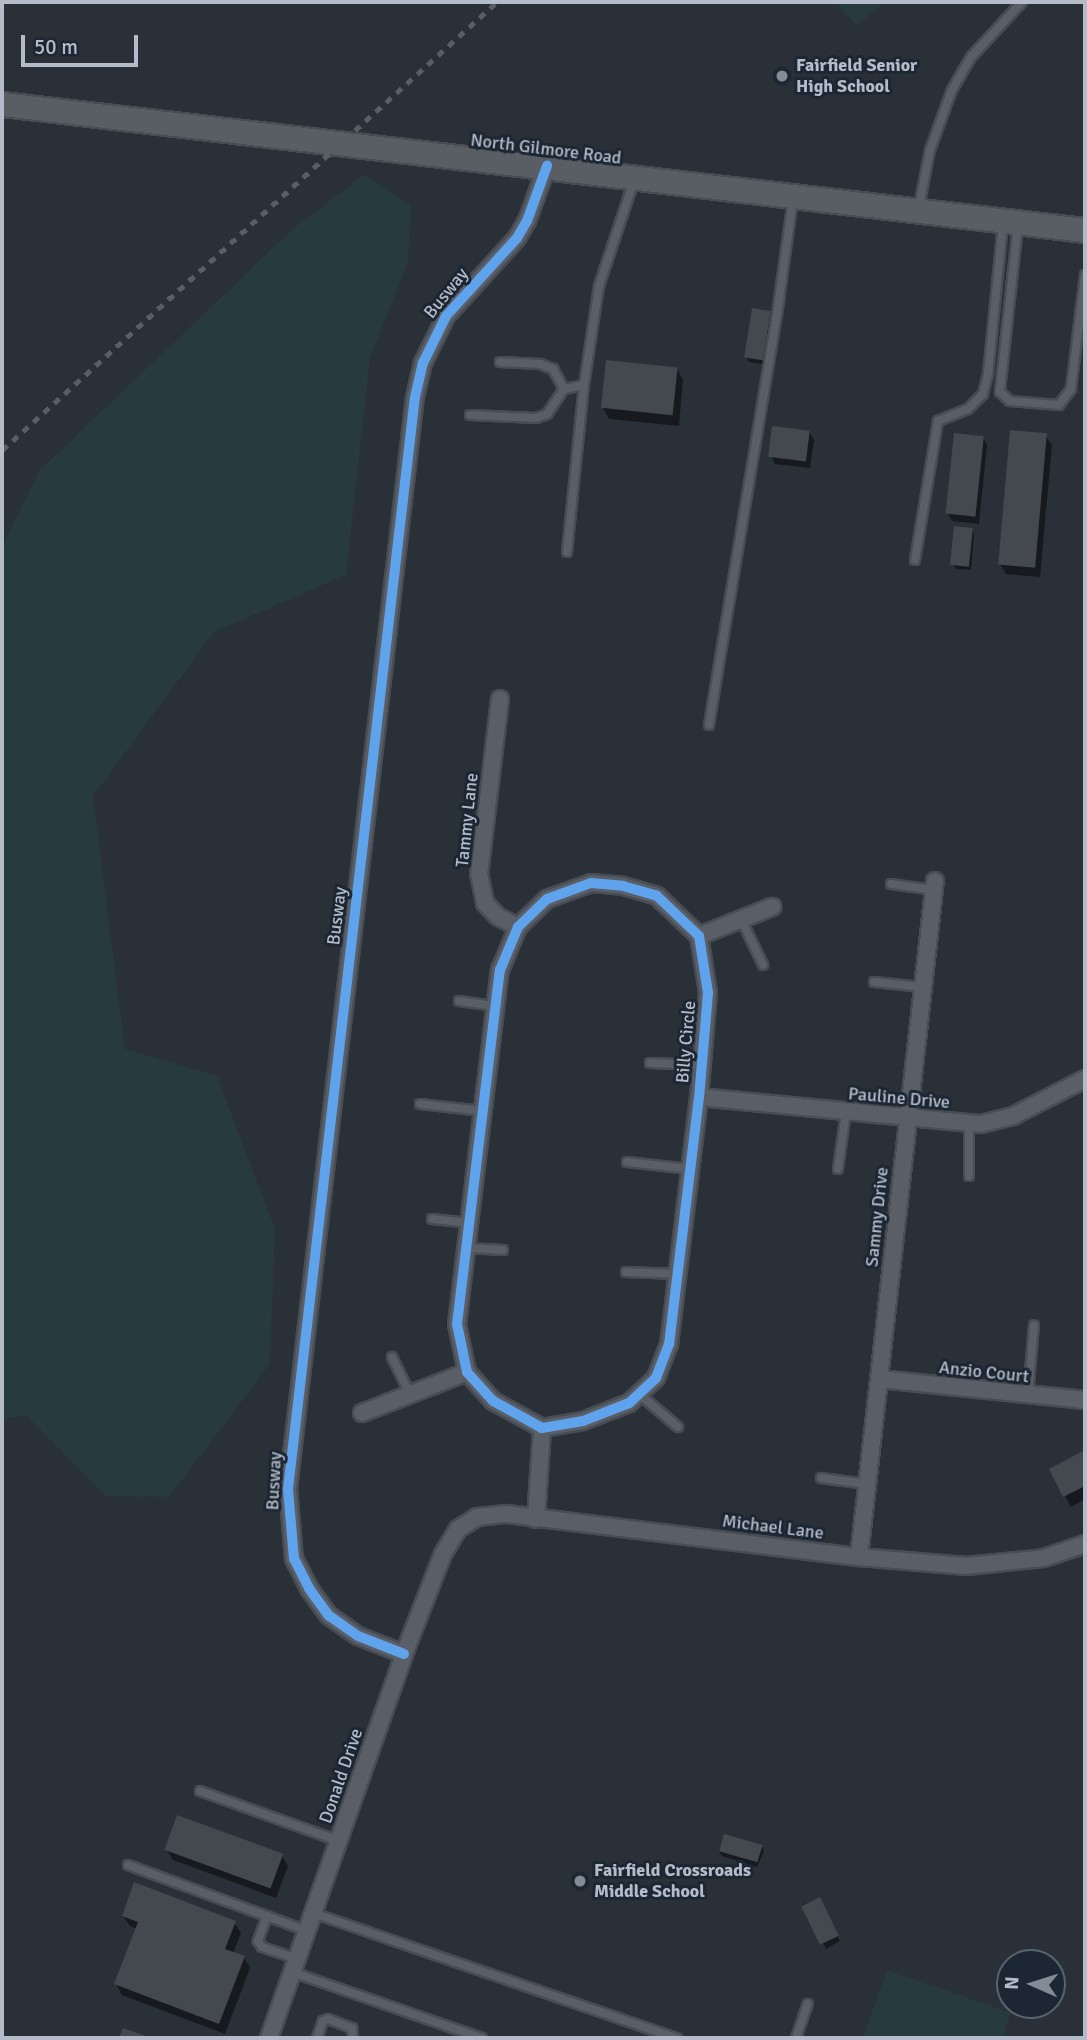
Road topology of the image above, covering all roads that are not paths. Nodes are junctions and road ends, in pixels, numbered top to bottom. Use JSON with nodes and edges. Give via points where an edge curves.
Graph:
{"nodes":[{"id":1,"x":1022,"y":2,"type":"edge"},
{"id":2,"x":2,"y":104,"type":"edge"},
{"id":3,"x":547,"y":166,"type":"junction"},
{"id":4,"x":635,"y":177,"type":"junction"},
{"id":5,"x":793,"y":195,"type":"junction"},
{"id":6,"x":918,"y":210,"type":"junction"},
{"id":7,"x":1011,"y":221,"type":"junction"},
{"id":8,"x":1085,"y":230,"type":"edge"},
{"id":9,"x":1085,"y":275,"type":"edge"},
{"id":10,"x":499,"y":362,"type":"dead end"},
{"id":11,"x":584,"y":386,"type":"junction"},
{"id":12,"x":564,"y":390,"type":"junction"},
{"id":13,"x":470,"y":415,"type":"dead end"},
{"id":14,"x":567,"y":552,"type":"dead end"},
{"id":15,"x":915,"y":560,"type":"dead end"},
{"id":16,"x":500,"y":699,"type":"dead end"},
{"id":17,"x":709,"y":725,"type":"dead end"},
{"id":18,"x":891,"y":884,"type":"dead end"},
{"id":19,"x":934,"y":885,"type":"joint"},
{"id":20,"x":772,"y":907,"type":"dead end"},
{"id":21,"x":741,"y":919,"type":"junction"},
{"id":22,"x":518,"y":927,"type":"junction"},
{"id":23,"x":699,"y":936,"type":"junction"},
{"id":24,"x":763,"y":965,"type":"dead end"},
{"id":25,"x":874,"y":982,"type":"dead end"},
{"id":26,"x":922,"y":987,"type":"junction"},
{"id":27,"x":459,"y":1001,"type":"dead end"},
{"id":28,"x":496,"y":1006,"type":"junction"},
{"id":29,"x":650,"y":1063,"type":"dead end"},
{"id":30,"x":702,"y":1065,"type":"junction"},
{"id":31,"x":1085,"y":1079,"type":"edge"},
{"id":32,"x":699,"y":1097,"type":"junction"},
{"id":33,"x":420,"y":1104,"type":"dead end"},
{"id":34,"x":483,"y":1111,"type":"junction"},
{"id":35,"x":846,"y":1112,"type":"junction"},
{"id":36,"x":907,"y":1119,"type":"junction"},
{"id":37,"x":969,"y":1124,"type":"junction"},
{"id":38,"x":627,"y":1162,"type":"dead end"},
{"id":39,"x":690,"y":1169,"type":"junction"},
{"id":40,"x":838,"y":1169,"type":"dead end"},
{"id":41,"x":969,"y":1176,"type":"dead end"},
{"id":42,"x":432,"y":1219,"type":"dead end"},
{"id":43,"x":469,"y":1223,"type":"junction"},
{"id":44,"x":467,"y":1248,"type":"junction"},
{"id":45,"x":503,"y":1250,"type":"dead end"},
{"id":46,"x":626,"y":1272,"type":"dead end"},
{"id":47,"x":677,"y":1274,"type":"junction"},
{"id":48,"x":1034,"y":1325,"type":"dead end"},
{"id":49,"x":392,"y":1357,"type":"dead end"},
{"id":50,"x":467,"y":1372,"type":"junction"},
{"id":51,"x":879,"y":1379,"type":"junction"},
{"id":52,"x":639,"y":1394,"type":"junction"},
{"id":53,"x":410,"y":1395,"type":"junction"},
{"id":54,"x":1028,"y":1396,"type":"junction"},
{"id":55,"x":1085,"y":1400,"type":"edge"},
{"id":56,"x":362,"y":1413,"type":"dead end"},
{"id":57,"x":678,"y":1427,"type":"dead end"},
{"id":58,"x":542,"y":1428,"type":"junction"},
{"id":59,"x":821,"y":1478,"type":"dead end"},
{"id":60,"x":867,"y":1485,"type":"junction"},
{"id":61,"x":536,"y":1519,"type":"junction"},
{"id":62,"x":458,"y":1529,"type":"joint"},
{"id":63,"x":1085,"y":1544,"type":"edge"},
{"id":64,"x":859,"y":1556,"type":"junction"},
{"id":65,"x":404,"y":1654,"type":"junction"},
{"id":66,"x":200,"y":1791,"type":"dead end"},
{"id":67,"x":339,"y":1841,"type":"junction"},
{"id":68,"x":128,"y":1865,"type":"dead end"},
{"id":69,"x":313,"y":1913,"type":"junction"},
{"id":70,"x":267,"y":1916,"type":"junction"},
{"id":71,"x":307,"y":1931,"type":"junction"},
{"id":72,"x":294,"y":1966,"type":"junction"},
{"id":73,"x":808,"y":2004,"type":"dead end"},
{"id":74,"x":269,"y":2038,"type":"edge"},
{"id":75,"x":317,"y":2038,"type":"edge"},
{"id":76,"x":353,"y":2038,"type":"edge"},
{"id":77,"x":482,"y":2038,"type":"edge"},
{"id":78,"x":677,"y":2038,"type":"edge"},
{"id":79,"x":796,"y":2038,"type":"edge"}],
"edges":[{"from":1,"to":6,"type":"lane","via":[[972,56],[952,90],[930,150]]},
{"from":2,"to":3,"type":"street","name":"North Gilmore Road"},
{"from":3,"to":4,"type":"street","name":"North Gilmore Road"},
{"from":3,"to":65,"type":"street","name":"Busway","via":[[517,238],[446,316],[423,363],[415,397],[288,1489],[294,1559],[309,1588],[330,1615],[358,1636]]},
{"from":4,"to":5,"type":"street","name":"North Gilmore Road"},
{"from":4,"to":11,"type":"lane","via":[[599,286]]},
{"from":5,"to":6,"type":"street","name":"North Gilmore Road"},
{"from":5,"to":17,"type":"lane"},
{"from":6,"to":7,"type":"street","name":"North Gilmore Road"},
{"from":7,"to":8,"type":"street","name":"North Gilmore Road"},
{"from":7,"to":9,"type":"lane","via":[[1000,392],[1010,401],[1059,405],[1071,389]]},
{"from":7,"to":15,"type":"lane","via":[[983,394],[968,409],[938,421]]},
{"from":10,"to":12,"type":"lane","via":[[554,369]]},
{"from":11,"to":12,"type":"lane"},
{"from":11,"to":14,"type":"lane"},
{"from":12,"to":13,"type":"lane","via":[[547,414],[536,418]]},
{"from":16,"to":22,"type":"street","name":"Tammy Lane","via":[[479,874],[485,903]]},
{"from":18,"to":19,"type":"lane"},
{"from":19,"to":26,"type":"street","name":"Sammy Drive"},
{"from":20,"to":21,"type":"street"},
{"from":21,"to":23,"type":"street"},
{"from":21,"to":24,"type":"lane"},
{"from":22,"to":23,"type":"street","via":[[547,899],[591,883],[657,896]]},
{"from":22,"to":28,"type":"street","via":[[500,970]]},
{"from":23,"to":30,"type":"street","name":"Billy Circle","via":[[708,993]]},
{"from":25,"to":26,"type":"lane"},
{"from":26,"to":36,"type":"street","name":"Sammy Drive"},
{"from":27,"to":28,"type":"lane"},
{"from":28,"to":34,"type":"street"},
{"from":29,"to":30,"type":"lane"},
{"from":30,"to":32,"type":"street","name":"Billy Circle"},
{"from":31,"to":37,"type":"street","name":"Pauline Drive","via":[[1013,1116]]},
{"from":32,"to":35,"type":"street","name":"Pauline Drive"},
{"from":32,"to":39,"type":"street","name":"Billy Circle"},
{"from":33,"to":34,"type":"lane"},
{"from":34,"to":43,"type":"street"},
{"from":35,"to":36,"type":"street","name":"Pauline Drive"},
{"from":35,"to":40,"type":"lane"},
{"from":36,"to":37,"type":"street","name":"Pauline Drive"},
{"from":36,"to":51,"type":"street","name":"Sammy Drive"},
{"from":37,"to":41,"type":"lane"},
{"from":38,"to":39,"type":"lane"},
{"from":39,"to":47,"type":"street","name":"Billy Circle"},
{"from":42,"to":43,"type":"lane"},
{"from":43,"to":44,"type":"street"},
{"from":44,"to":45,"type":"lane"},
{"from":44,"to":50,"type":"street","via":[[457,1324]]},
{"from":46,"to":47,"type":"lane"},
{"from":47,"to":52,"type":"street","name":"Billy Circle","via":[[669,1344],[656,1378]]},
{"from":48,"to":54,"type":"lane"},
{"from":49,"to":53,"type":"lane"},
{"from":50,"to":53,"type":"street"},
{"from":50,"to":58,"type":"street","via":[[493,1401]]},
{"from":51,"to":54,"type":"street","name":"Anzio Court"},
{"from":51,"to":60,"type":"street","name":"Sammy Drive"},
{"from":52,"to":57,"type":"lane"},
{"from":52,"to":58,"type":"street","name":"Billy Circle","via":[[629,1403],[583,1422]]},
{"from":53,"to":56,"type":"street"},
{"from":54,"to":55,"type":"street","name":"Anzio Court"},
{"from":58,"to":61,"type":"street"},
{"from":59,"to":60,"type":"lane"},
{"from":60,"to":64,"type":"street","name":"Sammy Drive"},
{"from":61,"to":62,"type":"street","name":"Michael Lane","via":[[507,1514],[477,1517]]},
{"from":61,"to":64,"type":"street","name":"Michael Lane"},
{"from":62,"to":65,"type":"street","name":"Donald Drive","via":[[443,1554]]},
{"from":63,"to":64,"type":"street","name":"Michael Lane","via":[[1044,1558],[967,1566]]},
{"from":65,"to":67,"type":"street","name":"Donald Drive"},
{"from":66,"to":67,"type":"lane"},
{"from":67,"to":69,"type":"street","name":"Donald Drive"},
{"from":68,"to":70,"type":"lane"},
{"from":69,"to":71,"type":"street","name":"Donald Drive"},
{"from":69,"to":78,"type":"lane"},
{"from":70,"to":71,"type":"lane"},
{"from":70,"to":72,"type":"lane","via":[[258,1941],[261,1947]]},
{"from":71,"to":72,"type":"street","name":"Donald Drive"},
{"from":72,"to":74,"type":"street","name":"Donald Drive"},
{"from":72,"to":77,"type":"lane"},
{"from":73,"to":79,"type":"lane"},
{"from":75,"to":76,"type":"lane","via":[[328,2019],[352,2028]]}]}
